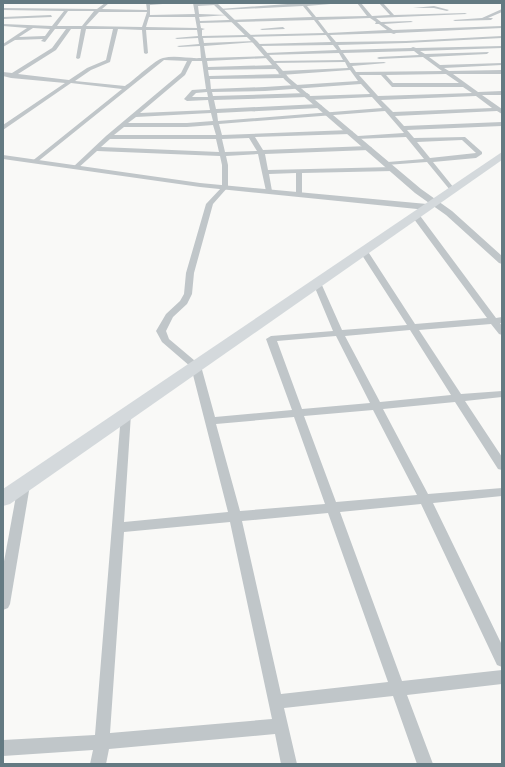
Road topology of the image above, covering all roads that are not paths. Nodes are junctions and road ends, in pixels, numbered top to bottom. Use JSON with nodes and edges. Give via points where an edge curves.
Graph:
{"nodes":[{"id":1,"x":24,"y":3,"type":"edge"},
{"id":2,"x":172,"y":3,"type":"edge"},
{"id":3,"x":338,"y":3,"type":"edge"},
{"id":4,"x":359,"y":3,"type":"edge"},
{"id":5,"x":381,"y":3,"type":"edge"},
{"id":6,"x":105,"y":4,"type":"edge"},
{"id":7,"x":217,"y":4,"type":"edge"},
{"id":8,"x":303,"y":4,"type":"edge"},
{"id":9,"x":196,"y":5,"type":"edge"},
{"id":10,"x":446,"y":6,"type":"dead end"},
{"id":11,"x":410,"y":8,"type":"dead end"},
{"id":12,"x":3,"y":9,"type":"edge"},
{"id":13,"x":21,"y":9,"type":"junction"},
{"id":14,"x":57,"y":9,"type":"junction"},
{"id":15,"x":157,"y":9,"type":"dead end"},
{"id":16,"x":188,"y":9,"type":"dead end"},
{"id":17,"x":341,"y":9,"type":"dead end"},
{"id":18,"x":387,"y":9,"type":"junction"},
{"id":19,"x":395,"y":9,"type":"dead end"},
{"id":20,"x":439,"y":9,"type":"junction"},
{"id":21,"x":67,"y":10,"type":"junction"},
{"id":22,"x":502,"y":10,"type":"edge"},
{"id":23,"x":96,"y":11,"type":"junction"},
{"id":24,"x":148,"y":11,"type":"edge"},
{"id":25,"x":301,"y":11,"type":"dead end"},
{"id":26,"x":308,"y":11,"type":"junction"},
{"id":27,"x":445,"y":14,"type":"junction"},
{"id":28,"x":465,"y":14,"type":"junction"},
{"id":29,"x":198,"y":15,"type":"junction"},
{"id":30,"x":392,"y":15,"type":"junction"},
{"id":31,"x":62,"y":16,"type":"junction"},
{"id":32,"x":69,"y":16,"type":"dead end"},
{"id":33,"x":83,"y":16,"type":"dead end"},
{"id":34,"x":90,"y":16,"type":"junction"},
{"id":35,"x":101,"y":16,"type":"dead end"},
{"id":36,"x":370,"y":16,"type":"junction"},
{"id":37,"x":3,"y":18,"type":"edge"},
{"id":38,"x":140,"y":18,"type":"dead end"},
{"id":39,"x":314,"y":18,"type":"junction"},
{"id":40,"x":484,"y":18,"type":"junction"},
{"id":41,"x":491,"y":19,"type":"junction"},
{"id":42,"x":455,"y":20,"type":"junction"},
{"id":43,"x":497,"y":20,"type":"dead end"},
{"id":44,"x":233,"y":21,"type":"junction"},
{"id":45,"x":447,"y":21,"type":"dead end"},
{"id":46,"x":104,"y":22,"type":"dead end"},
{"id":47,"x":198,"y":22,"type":"junction"},
{"id":48,"x":379,"y":22,"type":"junction"},
{"id":49,"x":417,"y":22,"type":"dead end"},
{"id":50,"x":123,"y":23,"type":"dead end"},
{"id":51,"x":294,"y":23,"type":"junction"},
{"id":52,"x":318,"y":23,"type":"junction"},
{"id":53,"x":3,"y":25,"type":"edge"},
{"id":54,"x":32,"y":27,"type":"junction"},
{"id":55,"x":502,"y":27,"type":"edge"},
{"id":56,"x":52,"y":28,"type":"junction"},
{"id":57,"x":69,"y":28,"type":"junction"},
{"id":58,"x":82,"y":28,"type":"junction"},
{"id":59,"x":102,"y":28,"type":"junction"},
{"id":60,"x":118,"y":28,"type":"junction"},
{"id":61,"x":144,"y":28,"type":"junction"},
{"id":62,"x":174,"y":28,"type":"junction"},
{"id":63,"x":198,"y":28,"type":"junction"},
{"id":64,"x":290,"y":28,"type":"dead end"},
{"id":65,"x":212,"y":29,"type":"dead end"},
{"id":66,"x":262,"y":29,"type":"dead end"},
{"id":67,"x":472,"y":29,"type":"junction"},
{"id":68,"x":392,"y":32,"type":"junction"},
{"id":69,"x":303,"y":33,"type":"junction"},
{"id":70,"x":326,"y":33,"type":"junction"},
{"id":71,"x":248,"y":36,"type":"junction"},
{"id":72,"x":200,"y":37,"type":"junction"},
{"id":73,"x":502,"y":37,"type":"edge"},
{"id":74,"x":177,"y":38,"type":"junction"},
{"id":75,"x":492,"y":38,"type":"junction"},
{"id":76,"x":14,"y":39,"type":"junction"},
{"id":77,"x":406,"y":42,"type":"junction"},
{"id":78,"x":334,"y":43,"type":"junction"},
{"id":79,"x":363,"y":43,"type":"junction"},
{"id":80,"x":502,"y":43,"type":"edge"},
{"id":81,"x":203,"y":44,"type":"junction"},
{"id":82,"x":257,"y":44,"type":"junction"},
{"id":83,"x":3,"y":46,"type":"edge"},
{"id":84,"x":179,"y":46,"type":"junction"},
{"id":85,"x":502,"y":47,"type":"edge"},
{"id":86,"x":414,"y":48,"type":"junction"},
{"id":87,"x":371,"y":50,"type":"junction"},
{"id":88,"x":339,"y":52,"type":"junction"},
{"id":89,"x":146,"y":53,"type":"dead end"},
{"id":90,"x":502,"y":53,"type":"edge"},
{"id":91,"x":424,"y":56,"type":"junction"},
{"id":92,"x":78,"y":58,"type":"dead end"},
{"id":93,"x":182,"y":58,"type":"junction"},
{"id":94,"x":379,"y":58,"type":"junction"},
{"id":95,"x":190,"y":60,"type":"junction"},
{"id":96,"x":205,"y":60,"type":"junction"},
{"id":97,"x":270,"y":60,"type":"junction"},
{"id":98,"x":384,"y":63,"type":"junction"},
{"id":99,"x":502,"y":64,"type":"edge"},
{"id":100,"x":348,"y":65,"type":"junction"},
{"id":101,"x":439,"y":67,"type":"junction"},
{"id":102,"x":206,"y":69,"type":"junction"},
{"id":103,"x":502,"y":72,"type":"edge"},
{"id":104,"x":382,"y":73,"type":"junction"},
{"id":105,"x":394,"y":73,"type":"junction"},
{"id":106,"x":3,"y":74,"type":"edge"},
{"id":107,"x":355,"y":74,"type":"junction"},
{"id":108,"x":449,"y":74,"type":"junction"},
{"id":109,"x":12,"y":75,"type":"junction"},
{"id":110,"x":283,"y":75,"type":"junction"},
{"id":111,"x":207,"y":78,"type":"junction"},
{"id":112,"x":3,"y":81,"type":"edge"},
{"id":113,"x":70,"y":82,"type":"junction"},
{"id":114,"x":362,"y":82,"type":"junction"},
{"id":115,"x":464,"y":85,"type":"junction"},
{"id":116,"x":296,"y":87,"type":"junction"},
{"id":117,"x":125,"y":88,"type":"junction"},
{"id":118,"x":209,"y":90,"type":"junction"},
{"id":119,"x":502,"y":93,"type":"edge"},
{"id":120,"x":376,"y":96,"type":"junction"},
{"id":121,"x":478,"y":96,"type":"junction"},
{"id":122,"x":308,"y":97,"type":"junction"},
{"id":123,"x":212,"y":98,"type":"junction"},
{"id":124,"x":319,"y":106,"type":"junction"},
{"id":125,"x":467,"y":110,"type":"junction"},
{"id":126,"x":499,"y":110,"type":"edge"},
{"id":127,"x":214,"y":111,"type":"junction"},
{"id":128,"x":389,"y":111,"type":"junction"},
{"id":129,"x":327,"y":113,"type":"junction"},
{"id":130,"x":135,"y":115,"type":"junction"},
{"id":131,"x":473,"y":115,"type":"dead end"},
{"id":132,"x":478,"y":120,"type":"dead end"},
{"id":133,"x":216,"y":122,"type":"junction"},
{"id":134,"x":502,"y":124,"type":"edge"},
{"id":135,"x":123,"y":125,"type":"junction"},
{"id":136,"x":484,"y":125,"type":"junction"},
{"id":137,"x":3,"y":128,"type":"edge"},
{"id":138,"x":403,"y":128,"type":"junction"},
{"id":139,"x":350,"y":132,"type":"junction"},
{"id":140,"x":251,"y":136,"type":"junction"},
{"id":141,"x":108,"y":137,"type":"junction"},
{"id":142,"x":220,"y":137,"type":"junction"},
{"id":143,"x":410,"y":137,"type":"junction"},
{"id":144,"x":358,"y":138,"type":"junction"},
{"id":145,"x":369,"y":148,"type":"junction"},
{"id":146,"x":95,"y":149,"type":"junction"},
{"id":147,"x":262,"y":152,"type":"junction"},
{"id":148,"x":223,"y":154,"type":"junction"},
{"id":149,"x":3,"y":157,"type":"edge"},
{"id":150,"x":500,"y":158,"type":"edge"},
{"id":151,"x":429,"y":160,"type":"junction"},
{"id":152,"x":34,"y":162,"type":"junction"},
{"id":153,"x":390,"y":166,"type":"junction"},
{"id":154,"x":75,"y":168,"type":"junction"},
{"id":155,"x":265,"y":172,"type":"junction"},
{"id":156,"x":299,"y":172,"type":"junction"},
{"id":157,"x":225,"y":187,"type":"junction"},
{"id":158,"x":452,"y":189,"type":"junction"},
{"id":159,"x":269,"y":191,"type":"junction"},
{"id":160,"x":299,"y":193,"type":"junction"},
{"id":161,"x":425,"y":208,"type":"junction"},
{"id":162,"x":364,"y":252,"type":"junction"},
{"id":163,"x":502,"y":261,"type":"edge"},
{"id":164,"x":317,"y":283,"type":"junction"},
{"id":165,"x":498,"y":320,"type":"edge"},
{"id":166,"x":414,"y":328,"type":"junction"},
{"id":167,"x":502,"y":332,"type":"edge"},
{"id":168,"x":339,"y":334,"type":"junction"},
{"id":169,"x":196,"y":366,"type":"junction"},
{"id":170,"x":502,"y":394,"type":"edge"},
{"id":171,"x":458,"y":397,"type":"junction"},
{"id":172,"x":378,"y":406,"type":"junction"},
{"id":173,"x":297,"y":413,"type":"junction"},
{"id":174,"x":126,"y":414,"type":"junction"},
{"id":175,"x":212,"y":421,"type":"junction"},
{"id":176,"x":502,"y":466,"type":"edge"},
{"id":177,"x":24,"y":485,"type":"junction"},
{"id":178,"x":502,"y":492,"type":"edge"},
{"id":179,"x":3,"y":499,"type":"edge"},
{"id":180,"x":425,"y":499,"type":"junction"},
{"id":181,"x":333,"y":507,"type":"junction"},
{"id":182,"x":235,"y":516,"type":"junction"},
{"id":183,"x":119,"y":527,"type":"junction"},
{"id":184,"x":3,"y":604,"type":"edge"},
{"id":185,"x":502,"y":660,"type":"edge"},
{"id":186,"x":502,"y":676,"type":"edge"},
{"id":187,"x":397,"y":688,"type":"junction"},
{"id":188,"x":276,"y":702,"type":"junction"},
{"id":189,"x":281,"y":726,"type":"junction"},
{"id":190,"x":102,"y":742,"type":"junction"},
{"id":191,"x":3,"y":748,"type":"edge"},
{"id":192,"x":98,"y":764,"type":"edge"},
{"id":193,"x":289,"y":764,"type":"edge"},
{"id":194,"x":425,"y":764,"type":"edge"}],
"edges":[{"from":1,"to":13,"type":"street"},
{"from":2,"to":24,"type":"street"},
{"from":3,"to":8,"type":"street"},
{"from":3,"to":17,"type":"street"},
{"from":4,"to":36,"type":"street"},
{"from":5,"to":18,"type":"street"},
{"from":6,"to":14,"type":"street","via":[[56,5]]},
{"from":6,"to":23,"type":"street"},
{"from":6,"to":24,"type":"street"},
{"from":7,"to":8,"type":"street"},
{"from":7,"to":9,"type":"street"},
{"from":7,"to":44,"type":"street"},
{"from":8,"to":26,"type":"street"},
{"from":9,"to":16,"type":"street"},
{"from":9,"to":29,"type":"street"},
{"from":10,"to":20,"type":"street"},
{"from":11,"to":20,"type":"street"},
{"from":12,"to":13,"type":"street"},
{"from":13,"to":14,"type":"street"},
{"from":14,"to":21,"type":"street"},
{"from":15,"to":24,"type":"street"},
{"from":18,"to":19,"type":"street"},
{"from":18,"to":30,"type":"street"},
{"from":20,"to":27,"type":"street"},
{"from":20,"to":28,"type":"street"},
{"from":21,"to":23,"type":"street"},
{"from":21,"to":31,"type":"street"},
{"from":22,"to":40,"type":"street"},
{"from":23,"to":24,"type":"street"},
{"from":23,"to":34,"type":"street"},
{"from":24,"to":29,"type":"street"},
{"from":24,"to":38,"type":"street"},
{"from":24,"to":47,"type":"street"},
{"from":24,"to":61,"type":"street"},
{"from":25,"to":26,"type":"street"},
{"from":26,"to":39,"type":"street"},
{"from":27,"to":28,"type":"street"},
{"from":27,"to":30,"type":"street"},
{"from":27,"to":42,"type":"street"},
{"from":28,"to":40,"type":"street"},
{"from":29,"to":44,"type":"street"},
{"from":29,"to":47,"type":"street"},
{"from":30,"to":36,"type":"street"},
{"from":31,"to":32,"type":"street"},
{"from":31,"to":37,"type":"street"},
{"from":31,"to":56,"type":"street"},
{"from":33,"to":34,"type":"street"},
{"from":34,"to":35,"type":"street"},
{"from":34,"to":58,"type":"street"},
{"from":36,"to":39,"type":"street"},
{"from":36,"to":48,"type":"street"},
{"from":39,"to":51,"type":"street"},
{"from":39,"to":52,"type":"street"},
{"from":40,"to":41,"type":"street"},
{"from":41,"to":42,"type":"street"},
{"from":41,"to":43,"type":"street"},
{"from":42,"to":45,"type":"street"},
{"from":42,"to":67,"type":"street"},
{"from":44,"to":47,"type":"street"},
{"from":44,"to":51,"type":"street"},
{"from":44,"to":71,"type":"street"},
{"from":46,"to":59,"type":"street"},
{"from":47,"to":63,"type":"street"},
{"from":48,"to":49,"type":"street"},
{"from":48,"to":52,"type":"street"},
{"from":48,"to":68,"type":"street"},
{"from":50,"to":60,"type":"street"},
{"from":51,"to":69,"type":"street"},
{"from":52,"to":70,"type":"street"},
{"from":53,"to":54,"type":"street"},
{"from":54,"to":56,"type":"street"},
{"from":54,"to":76,"type":"street"},
{"from":55,"to":67,"type":"street"},
{"from":56,"to":57,"type":"street"},
{"from":56,"to":76,"type":"street","via":[[44,39]]},
{"from":57,"to":58,"type":"street"},
{"from":57,"to":109,"type":"street","via":[[54,49]]},
{"from":58,"to":59,"type":"street"},
{"from":58,"to":92,"type":"street"},
{"from":59,"to":60,"type":"street"},
{"from":60,"to":61,"type":"street"},
{"from":60,"to":113,"type":"street","via":[[108,61],[89,69]]},
{"from":61,"to":62,"type":"street"},
{"from":61,"to":89,"type":"street"},
{"from":62,"to":63,"type":"street"},
{"from":62,"to":74,"type":"street"},
{"from":63,"to":65,"type":"street"},
{"from":63,"to":72,"type":"street"},
{"from":64,"to":66,"type":"street"},
{"from":67,"to":68,"type":"street"},
{"from":67,"to":75,"type":"street"},
{"from":68,"to":70,"type":"street"},
{"from":68,"to":77,"type":"street"},
{"from":69,"to":70,"type":"street"},
{"from":69,"to":71,"type":"street"},
{"from":70,"to":78,"type":"street"},
{"from":71,"to":72,"type":"street"},
{"from":71,"to":82,"type":"street"},
{"from":72,"to":74,"type":"street"},
{"from":72,"to":81,"type":"street"},
{"from":73,"to":75,"type":"street"},
{"from":74,"to":84,"type":"street"},
{"from":75,"to":77,"type":"street"},
{"from":75,"to":80,"type":"street"},
{"from":76,"to":83,"type":"street"},
{"from":77,"to":79,"type":"street"},
{"from":77,"to":86,"type":"street"},
{"from":78,"to":79,"type":"street"},
{"from":78,"to":82,"type":"street"},
{"from":78,"to":88,"type":"street"},
{"from":79,"to":87,"type":"street"},
{"from":81,"to":82,"type":"street"},
{"from":81,"to":84,"type":"street"},
{"from":81,"to":96,"type":"street"},
{"from":82,"to":97,"type":"street"},
{"from":84,"to":93,"type":"street"},
{"from":85,"to":86,"type":"street"},
{"from":86,"to":87,"type":"street"},
{"from":86,"to":91,"type":"street"},
{"from":87,"to":88,"type":"street"},
{"from":87,"to":94,"type":"street"},
{"from":88,"to":97,"type":"street"},
{"from":88,"to":100,"type":"street"},
{"from":90,"to":91,"type":"street"},
{"from":91,"to":94,"type":"street"},
{"from":91,"to":101,"type":"street"},
{"from":93,"to":95,"type":"street"},
{"from":93,"to":117,"type":"street","via":[[162,59]]},
{"from":94,"to":98,"type":"street"},
{"from":95,"to":96,"type":"street"},
{"from":95,"to":130,"type":"street","via":[[183,74]]},
{"from":96,"to":97,"type":"street"},
{"from":96,"to":102,"type":"street"},
{"from":97,"to":100,"type":"street"},
{"from":97,"to":102,"type":"street"},
{"from":97,"to":110,"type":"street"},
{"from":98,"to":100,"type":"street"},
{"from":98,"to":105,"type":"street"},
{"from":99,"to":101,"type":"street"},
{"from":100,"to":107,"type":"street"},
{"from":100,"to":110,"type":"street"},
{"from":101,"to":108,"type":"street"},
{"from":102,"to":111,"type":"street"},
{"from":103,"to":108,"type":"street"},
{"from":104,"to":105,"type":"street"},
{"from":104,"to":107,"type":"street"},
{"from":104,"to":115,"type":"street","via":[[392,85]]},
{"from":105,"to":108,"type":"street"},
{"from":106,"to":109,"type":"street"},
{"from":107,"to":114,"type":"street"},
{"from":108,"to":115,"type":"street"},
{"from":109,"to":112,"type":"street"},
{"from":109,"to":113,"type":"street"},
{"from":110,"to":111,"type":"street"},
{"from":110,"to":116,"type":"street"},
{"from":111,"to":118,"type":"street"},
{"from":113,"to":117,"type":"street"},
{"from":113,"to":137,"type":"street"},
{"from":114,"to":116,"type":"street"},
{"from":114,"to":120,"type":"street"},
{"from":115,"to":121,"type":"street"},
{"from":116,"to":118,"type":"street"},
{"from":116,"to":122,"type":"street"},
{"from":117,"to":152,"type":"street"},
{"from":118,"to":123,"type":"street"},
{"from":118,"to":123,"type":"street","via":[[194,91],[187,99]]},
{"from":119,"to":121,"type":"street"},
{"from":120,"to":121,"type":"street"},
{"from":120,"to":122,"type":"street"},
{"from":120,"to":128,"type":"street"},
{"from":121,"to":126,"type":"street"},
{"from":122,"to":123,"type":"street"},
{"from":122,"to":124,"type":"street"},
{"from":123,"to":127,"type":"street"},
{"from":124,"to":127,"type":"street"},
{"from":124,"to":129,"type":"street"},
{"from":125,"to":126,"type":"street"},
{"from":125,"to":128,"type":"street"},
{"from":125,"to":131,"type":"street"},
{"from":127,"to":130,"type":"street"},
{"from":127,"to":133,"type":"street"},
{"from":128,"to":129,"type":"street"},
{"from":128,"to":138,"type":"street"},
{"from":129,"to":133,"type":"street"},
{"from":129,"to":139,"type":"street"},
{"from":130,"to":135,"type":"street"},
{"from":132,"to":136,"type":"street"},
{"from":133,"to":135,"type":"street","via":[[162,126]]},
{"from":133,"to":142,"type":"street"},
{"from":134,"to":136,"type":"street"},
{"from":135,"to":141,"type":"street"},
{"from":136,"to":138,"type":"street"},
{"from":138,"to":143,"type":"street"},
{"from":139,"to":140,"type":"street"},
{"from":139,"to":144,"type":"street"},
{"from":140,"to":142,"type":"street"},
{"from":140,"to":147,"type":"street"},
{"from":141,"to":142,"type":"street"},
{"from":141,"to":146,"type":"street"},
{"from":142,"to":148,"type":"street"},
{"from":143,"to":144,"type":"street"},
{"from":143,"to":151,"type":"street"},
{"from":143,"to":151,"type":"street","via":[[463,138],[480,153],[476,156]]},
{"from":144,"to":145,"type":"street"},
{"from":145,"to":147,"type":"street"},
{"from":145,"to":153,"type":"street"},
{"from":146,"to":148,"type":"street"},
{"from":146,"to":154,"type":"street"},
{"from":147,"to":148,"type":"street"},
{"from":147,"to":155,"type":"street"},
{"from":148,"to":157,"type":"street"},
{"from":149,"to":152,"type":"street"},
{"from":150,"to":158,"type":"main road"},
{"from":151,"to":153,"type":"street"},
{"from":151,"to":158,"type":"street"},
{"from":152,"to":154,"type":"street"},
{"from":153,"to":156,"type":"street"},
{"from":153,"to":161,"type":"street"},
{"from":154,"to":157,"type":"street"},
{"from":155,"to":156,"type":"street"},
{"from":155,"to":159,"type":"street"},
{"from":156,"to":160,"type":"street"},
{"from":157,"to":159,"type":"street"},
{"from":157,"to":169,"type":"street","via":[[210,204],[190,273],[188,294],[184,302],[169,316],[161,331],[165,340]]},
{"from":158,"to":161,"type":"main road"},
{"from":159,"to":160,"type":"street"},
{"from":160,"to":161,"type":"street"},
{"from":161,"to":162,"type":"main road"},
{"from":161,"to":163,"type":"street"},
{"from":161,"to":165,"type":"street"},
{"from":162,"to":164,"type":"main road"},
{"from":162,"to":166,"type":"street"},
{"from":164,"to":168,"type":"street"},
{"from":164,"to":169,"type":"main road"},
{"from":165,"to":166,"type":"street"},
{"from":165,"to":167,"type":"street"},
{"from":166,"to":168,"type":"street"},
{"from":166,"to":171,"type":"street"},
{"from":168,"to":172,"type":"street"},
{"from":168,"to":173,"type":"street","via":[[271,339]]},
{"from":169,"to":174,"type":"main road"},
{"from":169,"to":175,"type":"street"},
{"from":170,"to":171,"type":"street"},
{"from":171,"to":172,"type":"street"},
{"from":171,"to":176,"type":"street"},
{"from":172,"to":173,"type":"street"},
{"from":172,"to":180,"type":"street"},
{"from":173,"to":175,"type":"street"},
{"from":173,"to":181,"type":"street"},
{"from":174,"to":177,"type":"main road"},
{"from":174,"to":183,"type":"street"},
{"from":175,"to":182,"type":"street"},
{"from":177,"to":179,"type":"main road"},
{"from":177,"to":184,"type":"street"},
{"from":178,"to":180,"type":"street"},
{"from":180,"to":181,"type":"street"},
{"from":180,"to":185,"type":"street"},
{"from":181,"to":182,"type":"street"},
{"from":181,"to":187,"type":"street"},
{"from":182,"to":183,"type":"street"},
{"from":182,"to":188,"type":"street"},
{"from":183,"to":190,"type":"street"},
{"from":186,"to":187,"type":"street"},
{"from":187,"to":188,"type":"street"},
{"from":187,"to":194,"type":"street"},
{"from":188,"to":189,"type":"street"},
{"from":189,"to":190,"type":"street"},
{"from":189,"to":193,"type":"street"},
{"from":190,"to":191,"type":"street"},
{"from":190,"to":192,"type":"street"}]}
